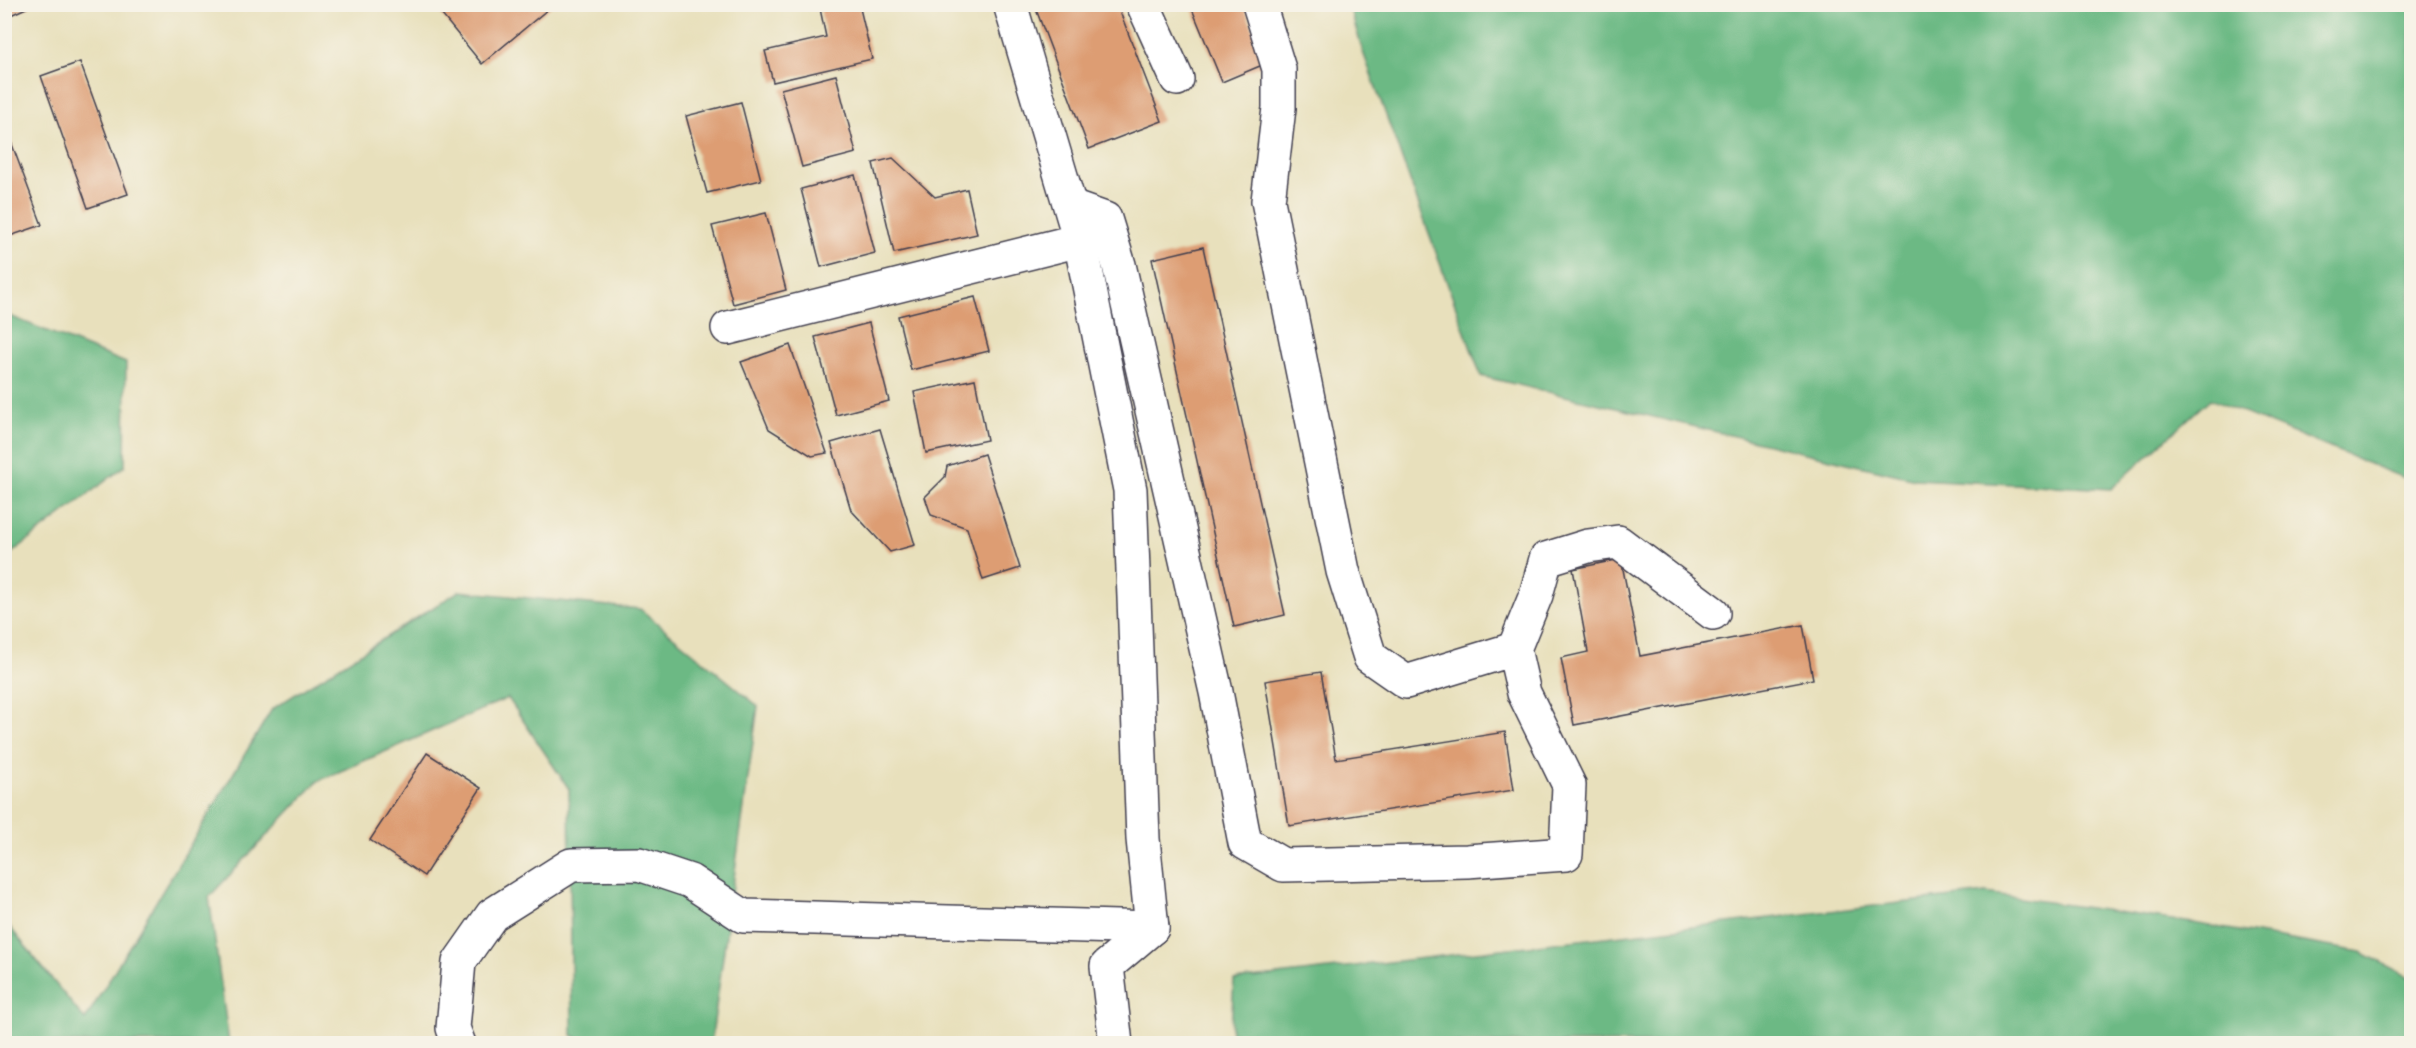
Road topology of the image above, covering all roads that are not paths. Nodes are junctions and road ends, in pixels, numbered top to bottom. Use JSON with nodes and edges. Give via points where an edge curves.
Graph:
{"nodes":[{"id":1,"x":1010,"y":4,"type":"edge"},
{"id":2,"x":1143,"y":4,"type":"edge"},
{"id":3,"x":1258,"y":4,"type":"edge"},
{"id":4,"x":1177,"y":79,"type":"dead end"},
{"id":5,"x":1071,"y":207,"type":"junction"},
{"id":6,"x":1080,"y":240,"type":"junction"},
{"id":7,"x":728,"y":328,"type":"dead end"},
{"id":8,"x":1713,"y":613,"type":"dead end"},
{"id":9,"x":1514,"y":650,"type":"junction"},
{"id":10,"x":1152,"y":928,"type":"junction"},
{"id":11,"x":459,"y":1044,"type":"edge"},
{"id":12,"x":1116,"y":1044,"type":"edge"}],
"edges":[{"from":1,"to":5,"type":"street"},
{"from":2,"to":4,"type":"street"},
{"from":3,"to":9,"type":"street","via":[[1279,69],[1279,108],[1268,201],[1343,571],[1370,657],[1406,682]]},
{"from":5,"to":6,"type":"street"},
{"from":5,"to":9,"type":"street","via":[[1106,219],[1119,265],[1216,692],[1245,843],[1282,865],[1467,861],[1566,854],[1569,785],[1524,693]]},
{"from":6,"to":7,"type":"street"},
{"from":6,"to":10,"type":"street","via":[[1130,490],[1143,839]]},
{"from":8,"to":9,"type":"street","via":[[1618,542],[1588,546],[1546,559]]},
{"from":10,"to":11,"type":"street","via":[[743,916],[690,881],[639,864],[571,865],[492,915],[459,962],[453,1029]]},
{"from":10,"to":12,"type":"street","via":[[1107,966]]}]}
